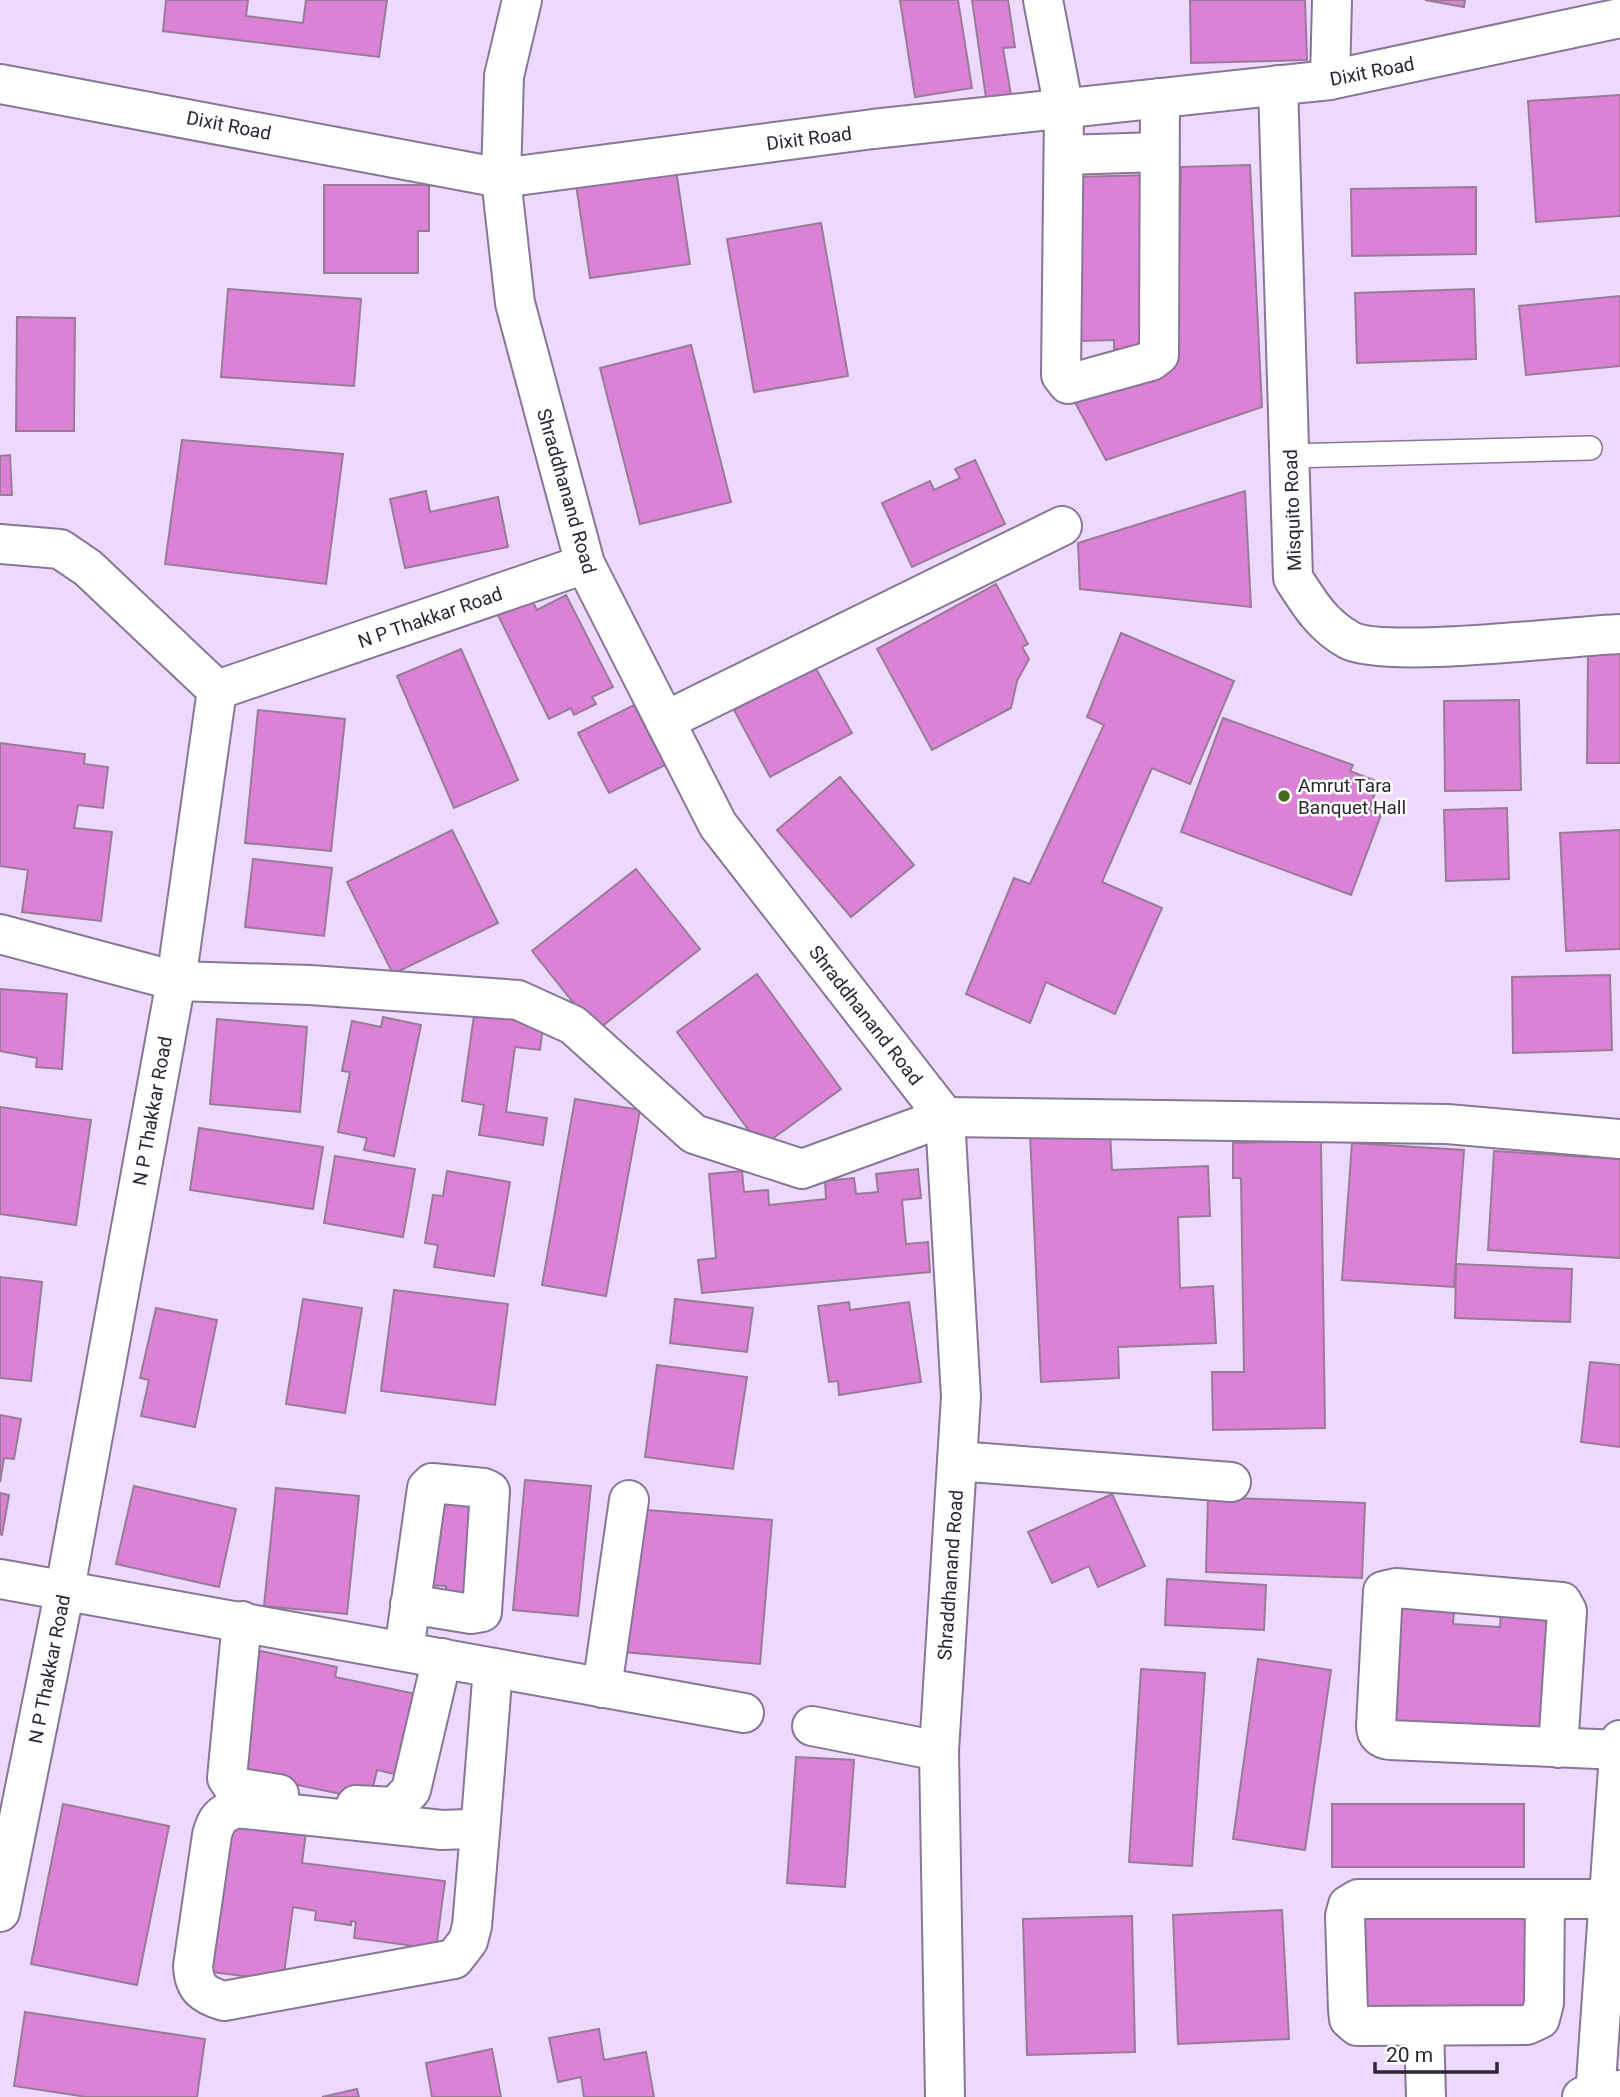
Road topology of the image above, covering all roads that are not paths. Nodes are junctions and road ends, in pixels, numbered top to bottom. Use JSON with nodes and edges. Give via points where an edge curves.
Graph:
{"nodes":[{"id":1,"x":522,"y":0,"type":"edge"},
{"id":2,"x":1043,"y":0,"type":"edge"},
{"id":3,"x":1332,"y":0,"type":"edge"},
{"id":4,"x":1620,"y":18,"type":"edge"},
{"id":5,"x":1330,"y":80,"type":"junction"},
{"id":6,"x":0,"y":83,"type":"edge"},
{"id":7,"x":1278,"y":85,"type":"junction"},
{"id":8,"x":1160,"y":98,"type":"junction"},
{"id":9,"x":1064,"y":109,"type":"junction"},
{"id":10,"x":1159,"y":152,"type":"junction"},
{"id":11,"x":1064,"y":155,"type":"junction"},
{"id":12,"x":501,"y":178,"type":"junction"},
{"id":13,"x":1590,"y":448,"type":"dead end"},
{"id":14,"x":1289,"y":456,"type":"junction"},
{"id":15,"x":1062,"y":526,"type":"dead end"},
{"id":16,"x":0,"y":544,"type":"edge"},
{"id":17,"x":585,"y":564,"type":"junction"},
{"id":18,"x":1620,"y":634,"type":"edge"},
{"id":19,"x":217,"y":690,"type":"junction"},
{"id":20,"x":664,"y":721,"type":"junction"},
{"id":21,"x":0,"y":934,"type":"edge"},
{"id":22,"x":176,"y":981,"type":"junction"},
{"id":23,"x":944,"y":1117,"type":"junction"},
{"id":24,"x":1620,"y":1139,"type":"edge"},
{"id":25,"x":957,"y":1461,"type":"junction"},
{"id":26,"x":1231,"y":1482,"type":"dead end"},
{"id":27,"x":629,"y":1500,"type":"dead end"},
{"id":28,"x":0,"y":1579,"type":"edge"},
{"id":29,"x":65,"y":1589,"type":"junction"},
{"id":30,"x":410,"y":1604,"type":"dead end"},
{"id":31,"x":241,"y":1632,"type":"junction"},
{"id":32,"x":404,"y":1651,"type":"junction"},
{"id":33,"x":342,"y":1653,"type":"junction"},
{"id":34,"x":493,"y":1668,"type":"junction"},
{"id":35,"x":439,"y":1671,"type":"junction"},
{"id":36,"x":602,"y":1688,"type":"junction"},
{"id":37,"x":744,"y":1713,"type":"dead end"},
{"id":38,"x":812,"y":1726,"type":"dead end"},
{"id":39,"x":1620,"y":1740,"type":"edge"},
{"id":40,"x":1558,"y":1748,"type":"junction"},
{"id":41,"x":939,"y":1751,"type":"junction"},
{"id":42,"x":1619,"y":1751,"type":"edge"},
{"id":43,"x":481,"y":1820,"type":"junction"},
{"id":44,"x":1615,"y":1857,"type":"edge"},
{"id":45,"x":1545,"y":1899,"type":"junction"},
{"id":46,"x":1608,"y":1899,"type":"junction"},
{"id":47,"x":0,"y":1912,"type":"edge"},
{"id":48,"x":1424,"y":2027,"type":"junction"},
{"id":49,"x":1599,"y":2094,"type":"edge"},
{"id":50,"x":945,"y":2097,"type":"edge"},
{"id":51,"x":1426,"y":2097,"type":"edge"}],
"edges":[{"from":1,"to":12,"type":"street","name":"Shraddhanand Road","via":[[504,76]]},
{"from":2,"to":9,"type":"street"},
{"from":3,"to":5,"type":"street"},
{"from":4,"to":5,"type":"street","name":"Dixit Road"},
{"from":5,"to":7,"type":"street","name":"Dixit Road"},
{"from":6,"to":12,"type":"street","name":"Dixit Road"},
{"from":7,"to":8,"type":"street","name":"Dixit Road"},
{"from":7,"to":14,"type":"street","name":"Misquito Road"},
{"from":8,"to":9,"type":"street","name":"Dixit Road"},
{"from":8,"to":10,"type":"street"},
{"from":9,"to":11,"type":"street"},
{"from":9,"to":12,"type":"street","name":"Dixit Road"},
{"from":10,"to":11,"type":"street"},
{"from":10,"to":11,"type":"street","via":[[1158,355],[1072,384],[1061,375]]},
{"from":12,"to":17,"type":"street","name":"Shraddhanand Road","via":[[514,303]]},
{"from":13,"to":14,"type":"lane"},
{"from":14,"to":18,"type":"street","name":"Misquito Road","via":[[1293,578],[1319,619],[1351,641],[1391,648]]},
{"from":15,"to":20,"type":"street"},
{"from":16,"to":19,"type":"street","via":[[60,549],[89,568]]},
{"from":17,"to":19,"type":"street","name":"N P Thakkar Road"},
{"from":17,"to":20,"type":"street","name":"Shraddhanand Road"},
{"from":19,"to":22,"type":"street","name":"N P Thakkar Road"},
{"from":20,"to":23,"type":"street","name":"Shraddhanand Road","via":[[718,825]]},
{"from":21,"to":22,"type":"street"},
{"from":22,"to":23,"type":"street","via":[[518,1000],[573,1025],[694,1134],[802,1170]]},
{"from":22,"to":29,"type":"street","name":"N P Thakkar Road"},
{"from":23,"to":24,"type":"street","via":[[1447,1124]]},
{"from":23,"to":25,"type":"street","name":"Shraddhanand Road","via":[[961,1397]]},
{"from":25,"to":26,"type":"street"},
{"from":25,"to":41,"type":"street","name":"Shraddhanand Road"},
{"from":27,"to":36,"type":"street"},
{"from":28,"to":29,"type":"street"},
{"from":29,"to":31,"type":"street"},
{"from":29,"to":47,"type":"street","name":"N P Thakkar Road"},
{"from":30,"to":32,"type":"street"},
{"from":31,"to":33,"type":"street"},
{"from":31,"to":35,"type":"street","via":[[227,1767],[233,1787],[395,1807],[411,1790]]},
{"from":32,"to":33,"type":"street"},
{"from":32,"to":35,"type":"street"},
{"from":33,"to":35,"type":"street"},
{"from":34,"to":35,"type":"street"},
{"from":34,"to":36,"type":"street"},
{"from":34,"to":43,"type":"street"},
{"from":36,"to":37,"type":"street"},
{"from":38,"to":41,"type":"street"},
{"from":39,"to":42,"type":"street"},
{"from":40,"to":40,"type":"street","via":[[1378,1736],[1383,1591],[1396,1588],[1562,1601],[1567,1611]]},
{"from":40,"to":42,"type":"street"},
{"from":41,"to":50,"type":"street","name":"Shraddhanand Road"},
{"from":42,"to":44,"type":"street"},
{"from":43,"to":43,"type":"street","via":[[468,1829],[442,1830],[236,1808],[222,1813],[212,1835],[194,1981],[202,1992],[224,2000],[454,1959],[468,1941],[472,1926]]},
{"from":44,"to":46,"type":"street"},
{"from":45,"to":46,"type":"street"},
{"from":45,"to":48,"type":"street","via":[[1540,2019],[1527,2025]]},
{"from":45,"to":48,"type":"street","via":[[1358,1899],[1348,1905],[1349,2019],[1364,2028]]},
{"from":46,"to":49,"type":"street"},
{"from":48,"to":51,"type":"street"}]}
